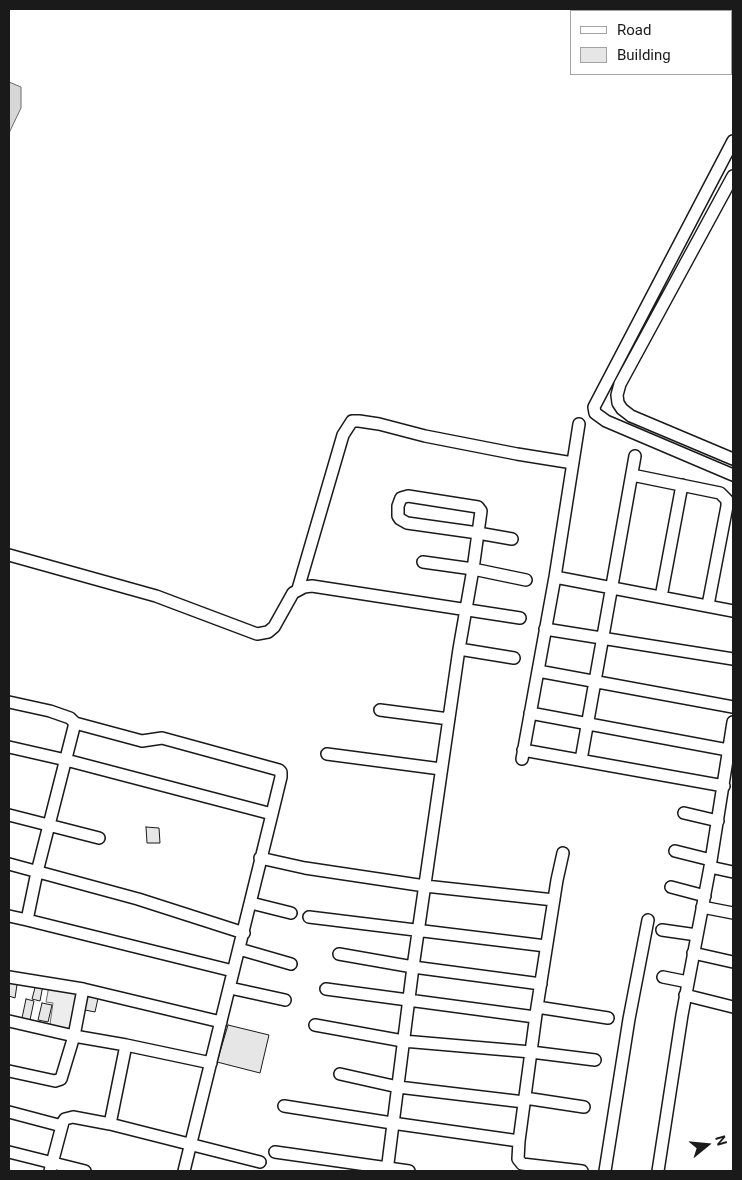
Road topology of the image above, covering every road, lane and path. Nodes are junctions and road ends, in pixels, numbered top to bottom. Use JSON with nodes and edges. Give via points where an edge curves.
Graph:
{"nodes":[{"id":1,"x":733,"y":141,"type":"edge"},
{"id":2,"x":733,"y":176,"type":"edge"},
{"id":3,"x":701,"y":203,"type":"junction"},
{"id":4,"x":714,"y":210,"type":"junction"},
{"id":5,"x":641,"y":420,"type":"junction"},
{"id":6,"x":578,"y":424,"type":"dead end"},
{"id":7,"x":638,"y":435,"type":"junction"},
{"id":8,"x":636,"y":456,"type":"dead end"},
{"id":9,"x":733,"y":459,"type":"edge"},
{"id":10,"x":573,"y":463,"type":"junction"},
{"id":11,"x":632,"y":475,"type":"junction"},
{"id":12,"x":733,"y":475,"type":"edge"},
{"id":13,"x":682,"y":485,"type":"junction"},
{"id":14,"x":478,"y":533,"type":"junction"},
{"id":15,"x":512,"y":539,"type":"dead end"},
{"id":16,"x":9,"y":557,"type":"edge"},
{"id":17,"x":423,"y":562,"type":"dead end"},
{"id":18,"x":473,"y":569,"type":"junction"},
{"id":19,"x":555,"y":577,"type":"junction"},
{"id":20,"x":526,"y":580,"type":"dead end"},
{"id":21,"x":612,"y":588,"type":"junction"},
{"id":22,"x":298,"y":589,"type":"junction"},
{"id":23,"x":661,"y":597,"type":"junction"},
{"id":24,"x":708,"y":605,"type":"junction"},
{"id":25,"x":464,"y":610,"type":"junction"},
{"id":26,"x":733,"y":611,"type":"edge"},
{"id":27,"x":520,"y":618,"type":"dead end"},
{"id":28,"x":545,"y":629,"type":"junction"},
{"id":29,"x":602,"y":639,"type":"junction"},
{"id":30,"x":459,"y":649,"type":"junction"},
{"id":31,"x":514,"y":658,"type":"dead end"},
{"id":32,"x":733,"y":659,"type":"edge"},
{"id":33,"x":538,"y":671,"type":"junction"},
{"id":34,"x":595,"y":682,"type":"junction"},
{"id":35,"x":9,"y":702,"type":"edge"},
{"id":36,"x":733,"y":707,"type":"edge"},
{"id":37,"x":380,"y":710,"type":"dead end"},
{"id":38,"x":530,"y":713,"type":"junction"},
{"id":39,"x":449,"y":720,"type":"junction"},
{"id":40,"x":733,"y":722,"type":"edge"},
{"id":41,"x":75,"y":723,"type":"junction"},
{"id":42,"x":587,"y":724,"type":"junction"},
{"id":43,"x":9,"y":747,"type":"edge"},
{"id":44,"x":728,"y":750,"type":"junction"},
{"id":45,"x":327,"y":754,"type":"dead end"},
{"id":46,"x":66,"y":760,"type":"junction"},
{"id":47,"x":581,"y":760,"type":"junction"},
{"id":48,"x":730,"y":766,"type":"edge"},
{"id":49,"x":441,"y":769,"type":"junction"},
{"id":50,"x":724,"y":786,"type":"junction"},
{"id":51,"x":684,"y":813,"type":"dead end"},
{"id":52,"x":272,"y":814,"type":"junction"},
{"id":53,"x":9,"y":815,"type":"edge"},
{"id":54,"x":718,"y":821,"type":"junction"},
{"id":55,"x":48,"y":826,"type":"junction"},
{"id":56,"x":99,"y":838,"type":"dead end"},
{"id":57,"x":675,"y":851,"type":"dead end"},
{"id":58,"x":563,"y":852,"type":"dead end"},
{"id":59,"x":260,"y":858,"type":"junction"},
{"id":60,"x":711,"y":863,"type":"junction"},
{"id":61,"x":9,"y":864,"type":"edge"},
{"id":62,"x":37,"y":872,"type":"junction"},
{"id":63,"x":733,"y":872,"type":"edge"},
{"id":64,"x":425,"y":886,"type":"junction"},
{"id":65,"x":671,"y":888,"type":"dead end"},
{"id":66,"x":554,"y":900,"type":"junction"},
{"id":67,"x":704,"y":901,"type":"junction"},
{"id":68,"x":251,"y":903,"type":"junction"},
{"id":69,"x":291,"y":913,"type":"dead end"},
{"id":70,"x":733,"y":913,"type":"edge"},
{"id":71,"x":9,"y":916,"type":"edge"},
{"id":72,"x":309,"y":917,"type":"dead end"},
{"id":73,"x":27,"y":920,"type":"junction"},
{"id":74,"x":648,"y":920,"type":"dead end"},
{"id":75,"x":662,"y":930,"type":"dead end"},
{"id":76,"x":418,"y":931,"type":"junction"},
{"id":77,"x":244,"y":933,"type":"junction"},
{"id":78,"x":697,"y":935,"type":"junction"},
{"id":79,"x":546,"y":946,"type":"junction"},
{"id":80,"x":239,"y":949,"type":"junction"},
{"id":81,"x":694,"y":953,"type":"junction"},
{"id":82,"x":339,"y":954,"type":"dead end"},
{"id":83,"x":733,"y":962,"type":"edge"},
{"id":84,"x":291,"y":964,"type":"dead end"},
{"id":85,"x":413,"y":967,"type":"junction"},
{"id":86,"x":233,"y":971,"type":"junction"},
{"id":87,"x":9,"y":976,"type":"edge"},
{"id":88,"x":663,"y":977,"type":"dead end"},
{"id":89,"x":688,"y":982,"type":"junction"},
{"id":90,"x":540,"y":984,"type":"junction"},
{"id":91,"x":230,"y":988,"type":"junction"},
{"id":92,"x":82,"y":989,"type":"junction"},
{"id":93,"x":326,"y":989,"type":"dead end"},
{"id":94,"x":685,"y":996,"type":"junction"},
{"id":95,"x":284,"y":1000,"type":"dead end"},
{"id":96,"x":409,"y":1001,"type":"junction"},
{"id":97,"x":733,"y":1006,"type":"edge"},
{"id":98,"x":536,"y":1012,"type":"junction"},
{"id":99,"x":608,"y":1018,"type":"dead end"},
{"id":100,"x":9,"y":1021,"type":"edge"},
{"id":101,"x":221,"y":1022,"type":"junction"},
{"id":102,"x":314,"y":1025,"type":"dead end"},
{"id":103,"x":74,"y":1036,"type":"junction"},
{"id":104,"x":403,"y":1041,"type":"junction"},
{"id":105,"x":126,"y":1045,"type":"junction"},
{"id":106,"x":531,"y":1052,"type":"junction"},
{"id":107,"x":595,"y":1060,"type":"dead end"},
{"id":108,"x":211,"y":1063,"type":"junction"},
{"id":109,"x":9,"y":1071,"type":"edge"},
{"id":110,"x":340,"y":1074,"type":"dead end"},
{"id":111,"x":398,"y":1087,"type":"junction"},
{"id":112,"x":524,"y":1100,"type":"junction"},
{"id":113,"x":284,"y":1106,"type":"dead end"},
{"id":114,"x":584,"y":1107,"type":"dead end"},
{"id":115,"x":9,"y":1112,"type":"edge"},
{"id":116,"x":392,"y":1123,"type":"junction"},
{"id":117,"x":110,"y":1124,"type":"junction"},
{"id":118,"x":62,"y":1126,"type":"junction"},
{"id":119,"x":519,"y":1140,"type":"junction"},
{"id":120,"x":191,"y":1144,"type":"junction"},
{"id":121,"x":9,"y":1152,"type":"edge"},
{"id":122,"x":275,"y":1152,"type":"dead end"},
{"id":123,"x":260,"y":1162,"type":"dead end"},
{"id":124,"x":51,"y":1167,"type":"edge"},
{"id":125,"x":388,"y":1170,"type":"edge"},
{"id":126,"x":85,"y":1171,"type":"edge"},
{"id":127,"x":184,"y":1171,"type":"edge"},
{"id":128,"x":409,"y":1171,"type":"edge"},
{"id":129,"x":582,"y":1171,"type":"edge"},
{"id":130,"x":605,"y":1171,"type":"edge"},
{"id":131,"x":658,"y":1171,"type":"edge"}],
"edges":[{"from":1,"to":3,"type":"street"},
{"from":2,"to":4,"type":"street"},
{"from":3,"to":4,"type":"street"},
{"from":3,"to":7,"type":"street","via":[[595,402],[596,413],[601,418]]},
{"from":4,"to":5,"type":"street","via":[[620,384],[618,404]]},
{"from":5,"to":7,"type":"street"},
{"from":5,"to":9,"type":"street"},
{"from":6,"to":10,"type":"street"},
{"from":7,"to":12,"type":"street"},
{"from":8,"to":11,"type":"street"},
{"from":10,"to":19,"type":"street"},
{"from":10,"to":22,"type":"street","via":[[352,421],[343,435]]},
{"from":11,"to":13,"type":"street"},
{"from":11,"to":21,"type":"street"},
{"from":13,"to":23,"type":"street"},
{"from":13,"to":24,"type":"street","via":[[720,493],[727,500]]},
{"from":14,"to":14,"type":"street","via":[[481,511],[478,507],[408,496],[400,501],[398,516],[404,522]]},
{"from":14,"to":15,"type":"street"},
{"from":14,"to":18,"type":"street"},
{"from":16,"to":22,"type":"street","via":[[156,596],[257,634],[274,627]]},
{"from":17,"to":18,"type":"street"},
{"from":18,"to":20,"type":"street"},
{"from":18,"to":25,"type":"street"},
{"from":19,"to":21,"type":"street"},
{"from":19,"to":28,"type":"street"},
{"from":21,"to":23,"type":"street"},
{"from":21,"to":29,"type":"street"},
{"from":22,"to":25,"type":"street","via":[[312,586]]},
{"from":23,"to":24,"type":"street"},
{"from":24,"to":26,"type":"street"},
{"from":25,"to":27,"type":"street"},
{"from":25,"to":30,"type":"street"},
{"from":28,"to":29,"type":"street"},
{"from":28,"to":33,"type":"street"},
{"from":29,"to":32,"type":"street"},
{"from":29,"to":34,"type":"street"},
{"from":30,"to":31,"type":"street"},
{"from":30,"to":39,"type":"street"},
{"from":33,"to":34,"type":"street"},
{"from":33,"to":38,"type":"street"},
{"from":34,"to":36,"type":"street"},
{"from":34,"to":42,"type":"street"},
{"from":35,"to":41,"type":"street","via":[[50,711]]},
{"from":37,"to":39,"type":"street"},
{"from":38,"to":42,"type":"street"},
{"from":38,"to":47,"type":"street","via":[[523,754]]},
{"from":39,"to":49,"type":"street"},
{"from":40,"to":44,"type":"street"},
{"from":41,"to":46,"type":"street"},
{"from":41,"to":52,"type":"street","via":[[142,741],[162,738],[279,770],[281,777]]},
{"from":42,"to":44,"type":"street"},
{"from":42,"to":47,"type":"street"},
{"from":43,"to":46,"type":"street"},
{"from":44,"to":48,"type":"street"},
{"from":45,"to":49,"type":"street"},
{"from":46,"to":52,"type":"street"},
{"from":46,"to":55,"type":"street"},
{"from":47,"to":50,"type":"street"},
{"from":48,"to":50,"type":"street"},
{"from":49,"to":64,"type":"street"},
{"from":50,"to":54,"type":"street"},
{"from":51,"to":54,"type":"street"},
{"from":52,"to":59,"type":"street"},
{"from":53,"to":55,"type":"street"},
{"from":54,"to":60,"type":"street"},
{"from":55,"to":56,"type":"street"},
{"from":55,"to":62,"type":"street"},
{"from":57,"to":60,"type":"street"},
{"from":58,"to":66,"type":"street"},
{"from":59,"to":64,"type":"street"},
{"from":59,"to":68,"type":"street"},
{"from":60,"to":63,"type":"street"},
{"from":60,"to":67,"type":"street"},
{"from":61,"to":62,"type":"street"},
{"from":62,"to":73,"type":"street"},
{"from":62,"to":77,"type":"street","via":[[138,899]]},
{"from":64,"to":66,"type":"street"},
{"from":64,"to":76,"type":"street"},
{"from":65,"to":67,"type":"street"},
{"from":66,"to":79,"type":"street"},
{"from":67,"to":70,"type":"street"},
{"from":67,"to":78,"type":"street"},
{"from":68,"to":69,"type":"street"},
{"from":68,"to":77,"type":"street"},
{"from":71,"to":73,"type":"street"},
{"from":72,"to":76,"type":"street"},
{"from":73,"to":86,"type":"street"},
{"from":74,"to":130,"type":"street"},
{"from":75,"to":78,"type":"street"},
{"from":76,"to":79,"type":"street"},
{"from":76,"to":85,"type":"street"},
{"from":77,"to":80,"type":"street"},
{"from":78,"to":81,"type":"street"},
{"from":79,"to":90,"type":"street"},
{"from":80,"to":84,"type":"street"},
{"from":80,"to":86,"type":"street"},
{"from":81,"to":83,"type":"street"},
{"from":81,"to":89,"type":"street"},
{"from":82,"to":85,"type":"street"},
{"from":85,"to":90,"type":"street"},
{"from":85,"to":96,"type":"street"},
{"from":86,"to":91,"type":"street"},
{"from":87,"to":92,"type":"street"},
{"from":88,"to":89,"type":"street"},
{"from":89,"to":94,"type":"street"},
{"from":90,"to":98,"type":"street"},
{"from":91,"to":95,"type":"street"},
{"from":91,"to":101,"type":"street"},
{"from":92,"to":101,"type":"street"},
{"from":92,"to":103,"type":"street"},
{"from":93,"to":96,"type":"street"},
{"from":94,"to":97,"type":"street"},
{"from":94,"to":131,"type":"street"},
{"from":96,"to":98,"type":"street"},
{"from":96,"to":104,"type":"street"},
{"from":98,"to":99,"type":"street"},
{"from":98,"to":106,"type":"street"},
{"from":100,"to":103,"type":"street"},
{"from":101,"to":108,"type":"street"},
{"from":102,"to":104,"type":"street"},
{"from":103,"to":105,"type":"street"},
{"from":103,"to":109,"type":"street","via":[[59,1081]]},
{"from":104,"to":106,"type":"street"},
{"from":104,"to":111,"type":"street"},
{"from":105,"to":108,"type":"street"},
{"from":105,"to":117,"type":"street"},
{"from":106,"to":107,"type":"street"},
{"from":106,"to":112,"type":"street"},
{"from":108,"to":120,"type":"street"},
{"from":110,"to":111,"type":"street"},
{"from":111,"to":112,"type":"street"},
{"from":111,"to":116,"type":"street"},
{"from":112,"to":114,"type":"street"},
{"from":112,"to":119,"type":"street"},
{"from":113,"to":116,"type":"street"},
{"from":115,"to":118,"type":"street"},
{"from":116,"to":119,"type":"street"},
{"from":116,"to":125,"type":"street"},
{"from":117,"to":118,"type":"street","via":[[73,1117],[66,1119]]},
{"from":117,"to":120,"type":"street"},
{"from":118,"to":124,"type":"street"},
{"from":119,"to":129,"type":"street","via":[[520,1163]]},
{"from":120,"to":123,"type":"street"},
{"from":120,"to":127,"type":"street"},
{"from":121,"to":124,"type":"street"},
{"from":122,"to":125,"type":"street"},
{"from":124,"to":126,"type":"street"},
{"from":125,"to":128,"type":"street"}]}
